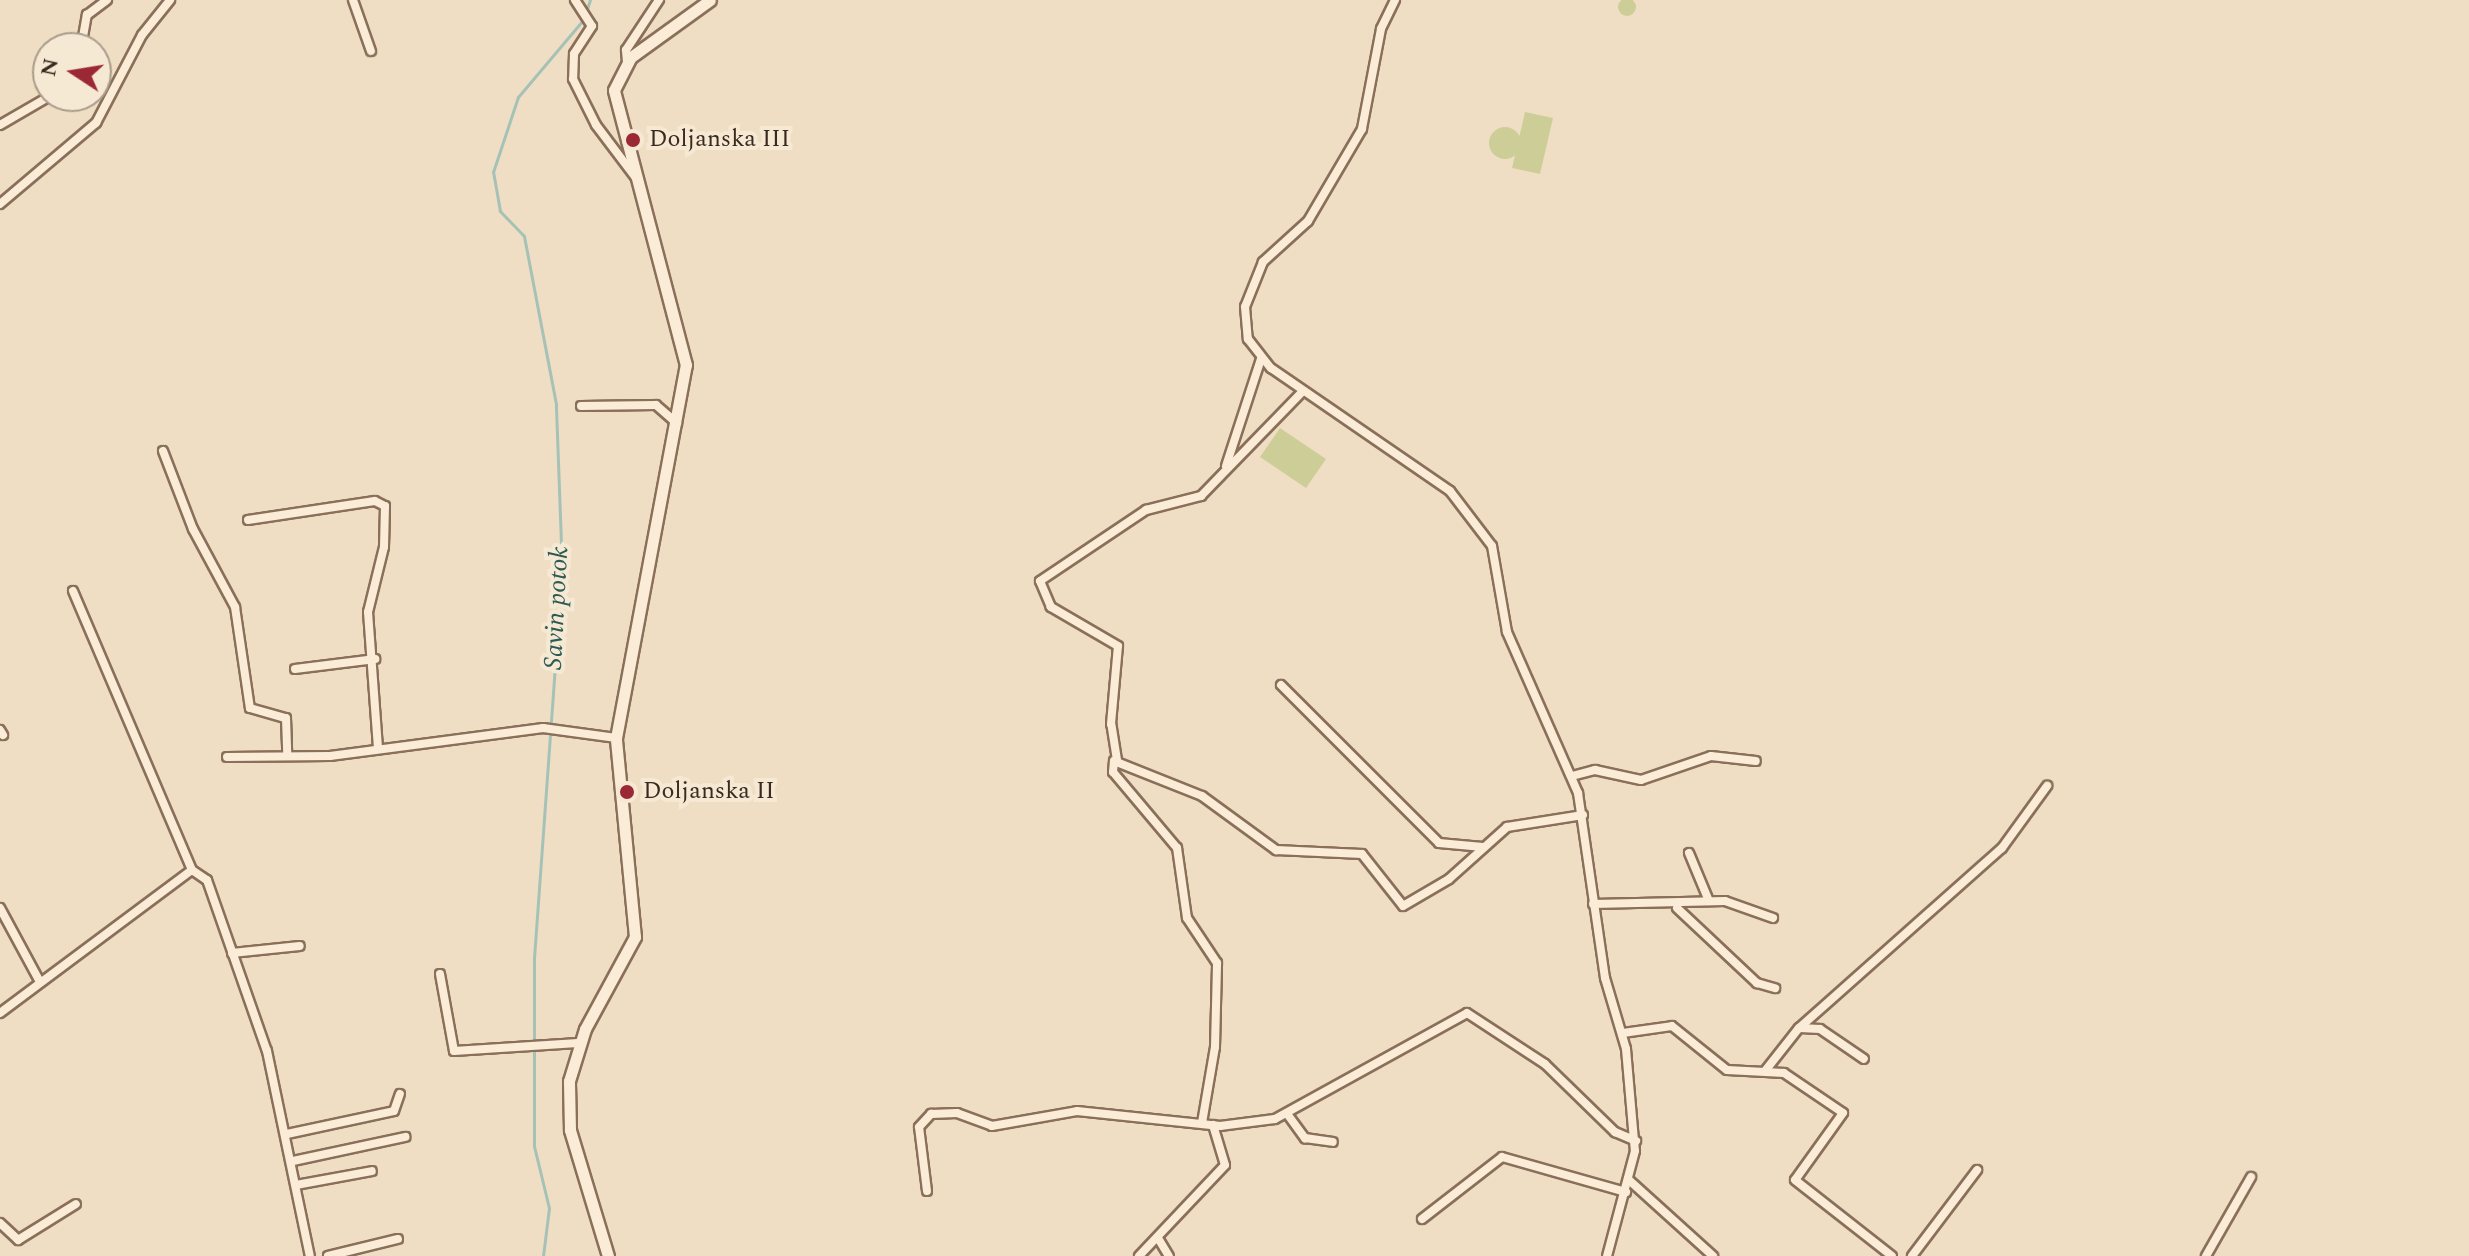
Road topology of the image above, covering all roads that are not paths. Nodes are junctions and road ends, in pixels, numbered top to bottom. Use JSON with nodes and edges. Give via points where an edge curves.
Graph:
{"nodes":[{"id":1,"x":107,"y":0,"type":"edge"},
{"id":2,"x":170,"y":0,"type":"edge"},
{"id":3,"x":353,"y":0,"type":"edge"},
{"id":4,"x":575,"y":0,"type":"edge"},
{"id":5,"x":659,"y":0,"type":"edge"},
{"id":6,"x":710,"y":0,"type":"edge"},
{"id":7,"x":1395,"y":0,"type":"edge"},
{"id":8,"x":84,"y":32,"type":"edge"},
{"id":9,"x":371,"y":51,"type":"dead end"},
{"id":10,"x":627,"y":62,"type":"junction"},
{"id":11,"x":32,"y":106,"type":"edge"},
{"id":12,"x":0,"y":125,"type":"edge"},
{"id":13,"x":641,"y":181,"type":"junction"},
{"id":14,"x":0,"y":204,"type":"edge"},
{"id":15,"x":1261,"y":359,"type":"junction"},
{"id":16,"x":1303,"y":391,"type":"junction"},
{"id":17,"x":581,"y":406,"type":"dead end"},
{"id":18,"x":678,"y":423,"type":"junction"},
{"id":19,"x":163,"y":451,"type":"dead end"},
{"id":20,"x":1225,"y":466,"type":"junction"},
{"id":21,"x":248,"y":520,"type":"dead end"},
{"id":22,"x":73,"y":591,"type":"dead end"},
{"id":23,"x":375,"y":659,"type":"junction"},
{"id":24,"x":295,"y":669,"type":"dead end"},
{"id":25,"x":1281,"y":685,"type":"dead end"},
{"id":26,"x":616,"y":738,"type":"junction"},
{"id":27,"x":378,"y":749,"type":"junction"},
{"id":28,"x":287,"y":756,"type":"junction"},
{"id":29,"x":227,"y":757,"type":"dead end"},
{"id":30,"x":1117,"y":760,"type":"junction"},
{"id":31,"x":1756,"y":761,"type":"dead end"},
{"id":32,"x":1572,"y":776,"type":"junction"},
{"id":33,"x":2047,"y":786,"type":"dead end"},
{"id":34,"x":1583,"y":815,"type":"junction"},
{"id":35,"x":1483,"y":847,"type":"junction"},
{"id":36,"x":1689,"y":853,"type":"dead end"},
{"id":37,"x":192,"y":870,"type":"junction"},
{"id":38,"x":1709,"y":901,"type":"junction"},
{"id":39,"x":1593,"y":904,"type":"junction"},
{"id":40,"x":1676,"y":907,"type":"junction"},
{"id":41,"x":0,"y":908,"type":"edge"},
{"id":42,"x":1773,"y":918,"type":"dead end"},
{"id":43,"x":300,"y":946,"type":"dead end"},
{"id":44,"x":232,"y":953,"type":"junction"},
{"id":45,"x":440,"y":974,"type":"dead end"},
{"id":46,"x":39,"y":980,"type":"junction"},
{"id":47,"x":1775,"y":988,"type":"dead end"},
{"id":48,"x":0,"y":1013,"type":"edge"},
{"id":49,"x":1799,"y":1028,"type":"junction"},
{"id":50,"x":1623,"y":1033,"type":"junction"},
{"id":51,"x":578,"y":1043,"type":"junction"},
{"id":52,"x":1864,"y":1059,"type":"dead end"},
{"id":53,"x":1764,"y":1072,"type":"junction"},
{"id":54,"x":400,"y":1094,"type":"dead end"},
{"id":55,"x":1288,"y":1115,"type":"junction"},
{"id":56,"x":1202,"y":1123,"type":"junction"},
{"id":57,"x":1213,"y":1125,"type":"junction"},
{"id":58,"x":287,"y":1134,"type":"junction"},
{"id":59,"x":405,"y":1137,"type":"dead end"},
{"id":60,"x":1636,"y":1141,"type":"junction"},
{"id":61,"x":1333,"y":1142,"type":"dead end"},
{"id":62,"x":293,"y":1161,"type":"junction"},
{"id":63,"x":1977,"y":1170,"type":"dead end"},
{"id":64,"x":372,"y":1171,"type":"dead end"},
{"id":65,"x":2251,"y":1177,"type":"dead end"},
{"id":66,"x":1630,"y":1181,"type":"junction"},
{"id":67,"x":296,"y":1185,"type":"junction"},
{"id":68,"x":927,"y":1191,"type":"dead end"},
{"id":69,"x":1626,"y":1192,"type":"junction"},
{"id":70,"x":76,"y":1204,"type":"dead end"},
{"id":71,"x":1422,"y":1219,"type":"dead end"},
{"id":72,"x":0,"y":1223,"type":"edge"},
{"id":73,"x":1158,"y":1238,"type":"junction"},
{"id":74,"x":398,"y":1239,"type":"dead end"},
{"id":75,"x":310,"y":1256,"type":"edge"},
{"id":76,"x":328,"y":1256,"type":"edge"},
{"id":77,"x":608,"y":1256,"type":"edge"},
{"id":78,"x":1139,"y":1256,"type":"edge"},
{"id":79,"x":1169,"y":1256,"type":"edge"},
{"id":80,"x":1607,"y":1256,"type":"edge"},
{"id":81,"x":1713,"y":1256,"type":"edge"},
{"id":82,"x":1892,"y":1256,"type":"edge"},
{"id":83,"x":1912,"y":1256,"type":"edge"},
{"id":84,"x":2206,"y":1256,"type":"edge"}],
"edges":[{"from":1,"to":8,"type":"street","via":[[87,15]]},
{"from":2,"to":14,"type":"street","via":[[142,35],[96,123]]},
{"from":3,"to":9,"type":"street"},
{"from":4,"to":13,"type":"street","via":[[587,13],[590,30],[572,59],[573,79],[596,125]]},
{"from":5,"to":10,"type":"street","via":[[626,50]]},
{"from":6,"to":10,"type":"street"},
{"from":7,"to":15,"type":"street","via":[[1381,29],[1362,129],[1308,221],[1263,262],[1252,283],[1248,339]]},
{"from":10,"to":13,"type":"street","via":[[613,97]]},
{"from":11,"to":12,"type":"street"},
{"from":13,"to":18,"type":"street","via":[[686,356]]},
{"from":15,"to":16,"type":"street"},
{"from":15,"to":20,"type":"street"},
{"from":16,"to":20,"type":"street"},
{"from":16,"to":32,"type":"street","via":[[1450,491],[1474,517],[1492,546],[1507,632]]},
{"from":17,"to":18,"type":"street","via":[[656,405]]},
{"from":18,"to":26,"type":"street"},
{"from":19,"to":28,"type":"street","via":[[193,529],[235,607],[250,708],[286,718]]},
{"from":20,"to":30,"type":"street","via":[[1201,496],[1146,510],[1040,581],[1051,607],[1118,646],[1119,694],[1111,724]]},
{"from":21,"to":23,"type":"street","via":[[382,503],[386,537],[368,612]]},
{"from":22,"to":37,"type":"street"},
{"from":23,"to":24,"type":"street"},
{"from":23,"to":27,"type":"street"},
{"from":25,"to":35,"type":"street","via":[[1439,843]]},
{"from":26,"to":27,"type":"street","via":[[543,728]]},
{"from":26,"to":51,"type":"street","via":[[635,937]]},
{"from":27,"to":28,"type":"street"},
{"from":28,"to":29,"type":"street"},
{"from":30,"to":35,"type":"street","via":[[1202,796],[1276,850],[1362,854],[1403,906]]},
{"from":30,"to":56,"type":"street","via":[[1113,772],[1177,848],[1187,918],[1217,963],[1215,1047]]},
{"from":31,"to":32,"type":"street","via":[[1711,756],[1641,780],[1595,770]]},
{"from":32,"to":34,"type":"street"},
{"from":33,"to":49,"type":"street","via":[[2002,848]]},
{"from":34,"to":35,"type":"street","via":[[1507,827]]},
{"from":34,"to":39,"type":"street"},
{"from":36,"to":38,"type":"street"},
{"from":37,"to":44,"type":"street","via":[[207,880]]},
{"from":37,"to":46,"type":"street"},
{"from":38,"to":40,"type":"street"},
{"from":38,"to":42,"type":"street"},
{"from":39,"to":40,"type":"street"},
{"from":39,"to":50,"type":"street"},
{"from":40,"to":47,"type":"street","via":[[1757,983]]},
{"from":41,"to":46,"type":"street"},
{"from":43,"to":44,"type":"street"},
{"from":44,"to":58,"type":"street"},
{"from":45,"to":51,"type":"street","via":[[454,1051]]},
{"from":46,"to":48,"type":"street"},
{"from":49,"to":52,"type":"street","via":[[1820,1029]]},
{"from":49,"to":53,"type":"street"},
{"from":50,"to":53,"type":"street","via":[[1665,1024],[1737,1075]]},
{"from":50,"to":60,"type":"street"},
{"from":51,"to":77,"type":"street","via":[[568,1117]]},
{"from":53,"to":82,"type":"street","via":[[1784,1073],[1845,1115],[1795,1180]]},
{"from":54,"to":58,"type":"street","via":[[394,1111]]},
{"from":55,"to":57,"type":"street"},
{"from":55,"to":60,"type":"street","via":[[1392,1049],[1474,1013]]},
{"from":55,"to":61,"type":"street","via":[[1305,1138]]},
{"from":56,"to":57,"type":"street"},
{"from":56,"to":68,"type":"street","via":[[1077,1111],[992,1126],[941,1111],[919,1127]]},
{"from":57,"to":73,"type":"street","via":[[1225,1165]]},
{"from":58,"to":62,"type":"street"},
{"from":59,"to":62,"type":"street"},
{"from":60,"to":66,"type":"street"},
{"from":62,"to":67,"type":"street"},
{"from":63,"to":83,"type":"street"},
{"from":64,"to":67,"type":"street"},
{"from":65,"to":84,"type":"street"},
{"from":66,"to":69,"type":"street"},
{"from":66,"to":81,"type":"street"},
{"from":67,"to":75,"type":"street"},
{"from":69,"to":71,"type":"street","via":[[1585,1186],[1502,1157]]},
{"from":69,"to":80,"type":"street"},
{"from":70,"to":72,"type":"street","via":[[18,1240]]},
{"from":73,"to":78,"type":"street"},
{"from":73,"to":79,"type":"street"},
{"from":74,"to":76,"type":"street"}]}
